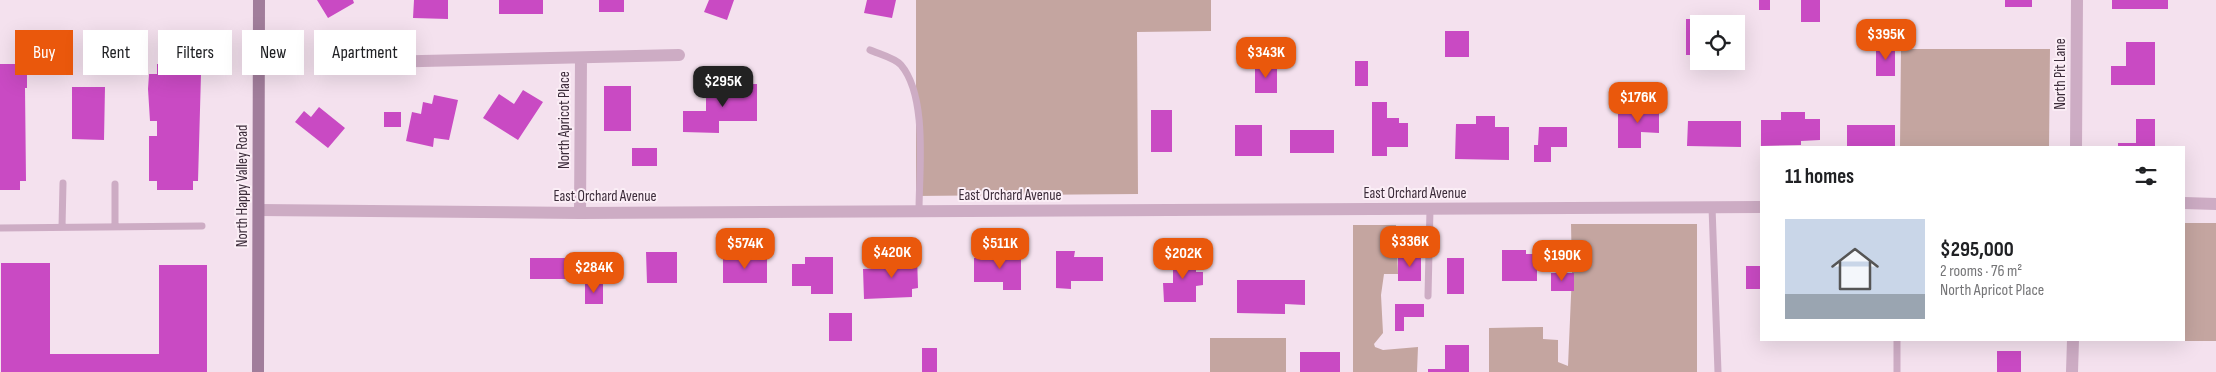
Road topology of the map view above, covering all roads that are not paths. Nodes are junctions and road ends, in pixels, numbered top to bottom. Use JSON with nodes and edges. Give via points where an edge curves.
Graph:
{"nodes":[{"id":1,"x":259,"y":0,"type":"edge"},
{"id":2,"x":2077,"y":0,"type":"edge"},
{"id":3,"x":870,"y":50,"type":"dead end"},
{"id":4,"x":679,"y":55,"type":"dead end"},
{"id":5,"x":581,"y":58,"type":"junction"},
{"id":6,"x":416,"y":61,"type":"edge"},
{"id":7,"x":2076,"y":146,"type":"edge"},
{"id":8,"x":63,"y":183,"type":"dead end"},
{"id":9,"x":115,"y":184,"type":"dead end"},
{"id":10,"x":2185,"y":204,"type":"edge"},
{"id":11,"x":2216,"y":204,"type":"edge"},
{"id":12,"x":1712,"y":207,"type":"junction"},
{"id":13,"x":1760,"y":207,"type":"edge"},
{"id":14,"x":1430,"y":209,"type":"junction"},
{"id":15,"x":259,"y":210,"type":"junction"},
{"id":16,"x":919,"y":211,"type":"junction"},
{"id":17,"x":580,"y":213,"type":"junction"},
{"id":18,"x":115,"y":226,"type":"junction"},
{"id":19,"x":202,"y":226,"type":"dead end"},
{"id":20,"x":62,"y":227,"type":"junction"},
{"id":21,"x":0,"y":228,"type":"edge"},
{"id":22,"x":1428,"y":296,"type":"dead end"},
{"id":23,"x":1897,"y":341,"type":"edge"},
{"id":24,"x":2073,"y":341,"type":"edge"},
{"id":25,"x":258,"y":372,"type":"edge"},
{"id":26,"x":1718,"y":372,"type":"edge"},
{"id":27,"x":1897,"y":372,"type":"edge"},
{"id":28,"x":2072,"y":372,"type":"edge"}],
"edges":[{"from":1,"to":15,"type":"main road","name":"North Happy Valley Road"},
{"from":2,"to":7,"type":"street","name":"North Pit Lane"},
{"from":3,"to":16,"type":"lane","via":[[900,63],[913,84],[919,130]]},
{"from":4,"to":5,"type":"street","name":"North Apricot Place"},
{"from":5,"to":6,"type":"street","name":"North Apricot Place"},
{"from":5,"to":17,"type":"street","name":"North Apricot Place"},
{"from":8,"to":20,"type":"lane"},
{"from":9,"to":18,"type":"lane"},
{"from":10,"to":11,"type":"street"},
{"from":12,"to":13,"type":"street","name":"East Orchard Avenue"},
{"from":12,"to":14,"type":"street","name":"East Orchard Avenue"},
{"from":12,"to":26,"type":"lane"},
{"from":14,"to":16,"type":"street","name":"East Orchard Avenue"},
{"from":14,"to":22,"type":"lane"},
{"from":15,"to":17,"type":"street","name":"East Orchard Avenue"},
{"from":15,"to":25,"type":"main road","name":"North Happy Valley Road"},
{"from":16,"to":17,"type":"street","name":"East Orchard Avenue"},
{"from":18,"to":19,"type":"lane"},
{"from":18,"to":20,"type":"lane"},
{"from":20,"to":21,"type":"lane"},
{"from":23,"to":27,"type":"lane"},
{"from":24,"to":28,"type":"street"}]}
